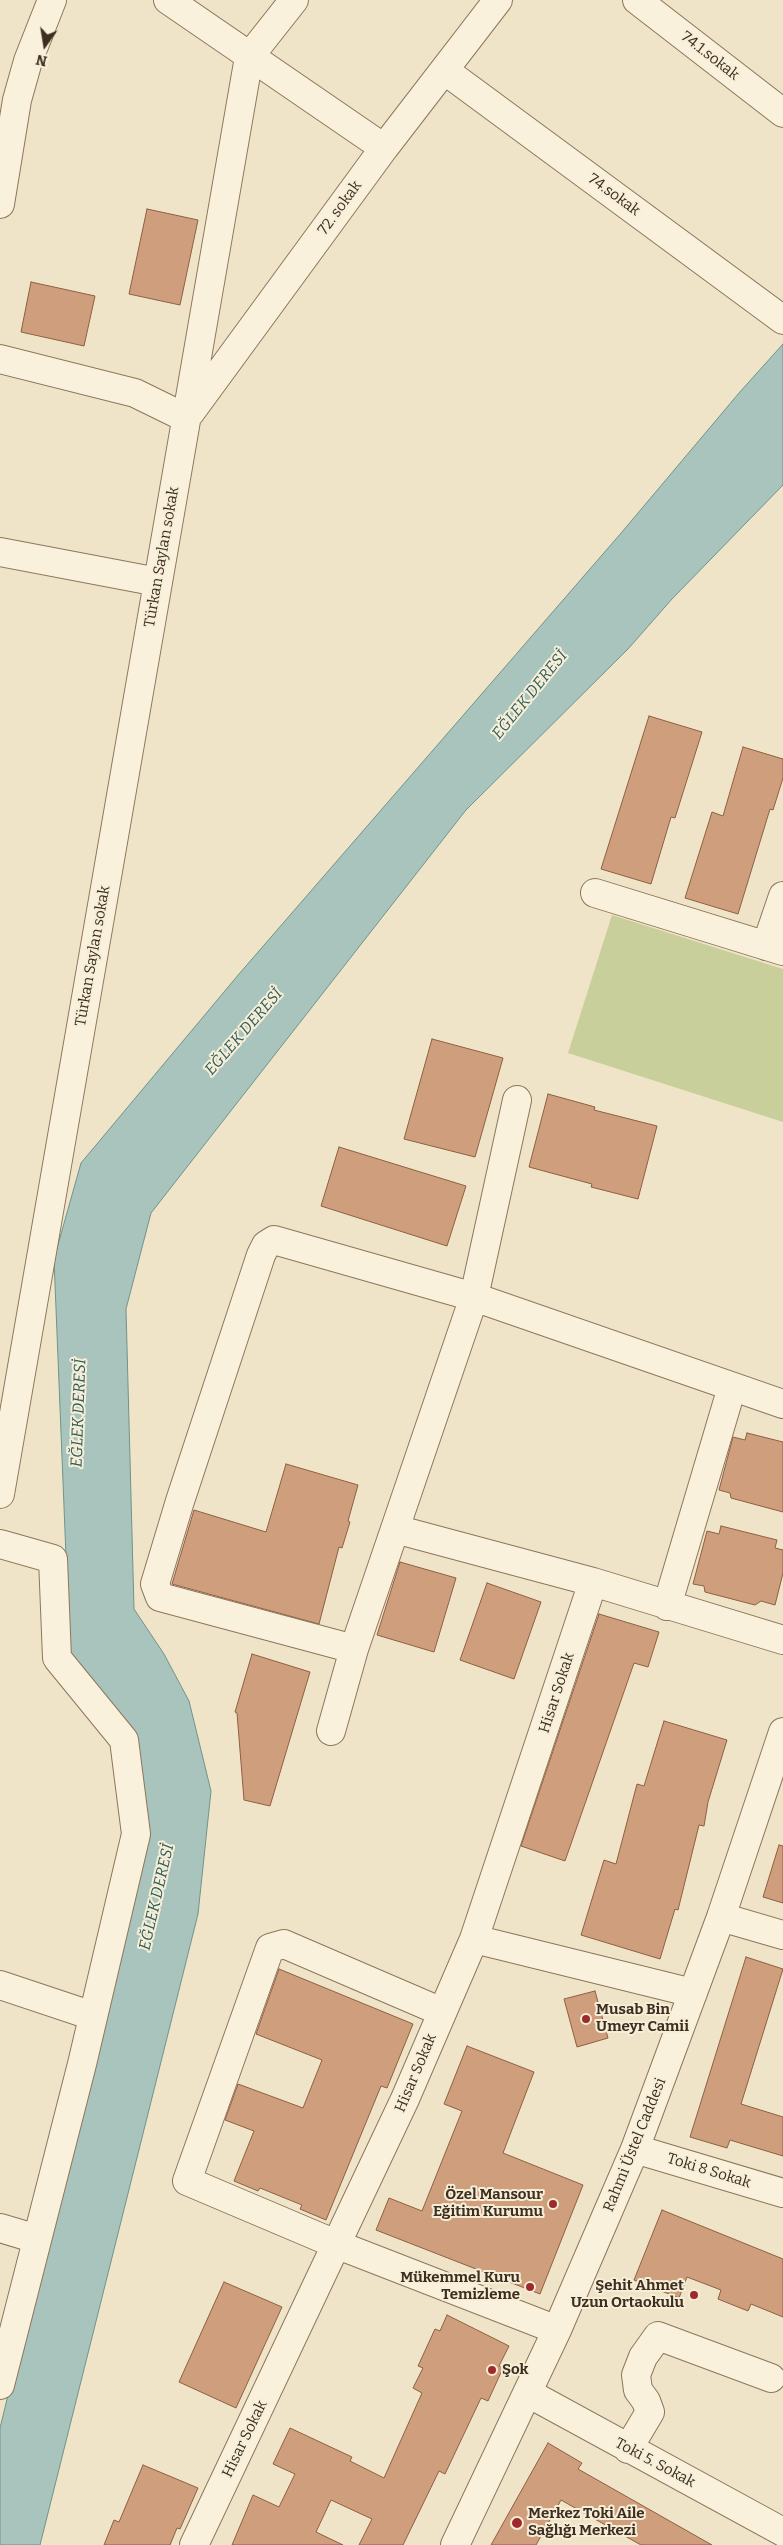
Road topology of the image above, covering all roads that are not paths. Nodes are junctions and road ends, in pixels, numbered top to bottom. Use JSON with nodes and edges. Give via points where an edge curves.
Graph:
{"nodes":[{"id":1,"x":52,"y":0,"type":"edge"},
{"id":2,"x":168,"y":0,"type":"edge"},
{"id":3,"x":294,"y":0,"type":"edge"},
{"id":4,"x":498,"y":0,"type":"edge"},
{"id":5,"x":637,"y":0,"type":"edge"},
{"id":6,"x":249,"y":56,"type":"junction"},
{"id":7,"x":444,"y":70,"type":"junction"},
{"id":8,"x":9,"y":99,"type":"edge"},
{"id":9,"x":783,"y":112,"type":"edge"},
{"id":10,"x":384,"y":148,"type":"junction"},
{"id":11,"x":0,"y":204,"type":"edge"},
{"id":12,"x":783,"y":320,"type":"edge"},
{"id":13,"x":0,"y":359,"type":"edge"},
{"id":14,"x":186,"y":418,"type":"junction"},
{"id":15,"x":0,"y":552,"type":"edge"},
{"id":16,"x":158,"y":582,"type":"junction"},
{"id":17,"x":595,"y":894,"type":"dead end"},
{"id":18,"x":783,"y":896,"type":"edge"},
{"id":19,"x":775,"y":949,"type":"edge"},
{"id":20,"x":517,"y":1100,"type":"dead end"},
{"id":21,"x":474,"y":1297,"type":"junction"},
{"id":22,"x":732,"y":1387,"type":"junction"},
{"id":23,"x":783,"y":1404,"type":"edge"},
{"id":24,"x":0,"y":1494,"type":"edge"},
{"id":25,"x":395,"y":1529,"type":"junction"},
{"id":26,"x":0,"y":1544,"type":"edge"},
{"id":27,"x":593,"y":1582,"type":"junction"},
{"id":28,"x":667,"y":1606,"type":"junction"},
{"id":29,"x":783,"y":1640,"type":"edge"},
{"id":30,"x":354,"y":1649,"type":"junction"},
{"id":31,"x":331,"y":1731,"type":"dead end"},
{"id":32,"x":783,"y":1732,"type":"edge"},
{"id":33,"x":721,"y":1917,"type":"junction"},
{"id":34,"x":783,"y":1935,"type":"edge"},
{"id":35,"x":474,"y":1939,"type":"junction"},
{"id":36,"x":0,"y":1985,"type":"edge"},
{"id":37,"x":693,"y":1993,"type":"junction"},
{"id":38,"x":442,"y":2012,"type":"junction"},
{"id":39,"x":93,"y":2016,"type":"junction"},
{"id":40,"x":635,"y":2149,"type":"junction"},
{"id":41,"x":783,"y":2193,"type":"edge"},
{"id":42,"x":0,"y":2228,"type":"edge"},
{"id":43,"x":37,"y":2239,"type":"junction"},
{"id":44,"x":338,"y":2245,"type":"junction"},
{"id":45,"x":558,"y":2330,"type":"junction"},
{"id":46,"x":771,"y":2378,"type":"dead end"},
{"id":47,"x":0,"y":2386,"type":"edge"},
{"id":48,"x":528,"y":2393,"type":"junction"},
{"id":49,"x":628,"y":2449,"type":"junction"},
{"id":50,"x":783,"y":2532,"type":"edge"},
{"id":51,"x":194,"y":2545,"type":"edge"},
{"id":52,"x":455,"y":2545,"type":"edge"}],
"edges":[{"from":1,"to":8,"type":"street"},
{"from":2,"to":6,"type":"street"},
{"from":3,"to":6,"type":"street"},
{"from":4,"to":7,"type":"street","name":"72. sokak"},
{"from":5,"to":9,"type":"street","name":"74.1.sokak"},
{"from":6,"to":10,"type":"street"},
{"from":6,"to":14,"type":"street","name":"Türkan Saylan sokak"},
{"from":7,"to":10,"type":"street","name":"72. sokak"},
{"from":7,"to":12,"type":"street","name":"74.sokak"},
{"from":8,"to":11,"type":"street"},
{"from":10,"to":14,"type":"street","name":"72. sokak"},
{"from":13,"to":14,"type":"street","via":[[135,393]]},
{"from":14,"to":16,"type":"street","name":"Türkan Saylan sokak"},
{"from":15,"to":16,"type":"street"},
{"from":16,"to":24,"type":"street","name":"Türkan Saylan sokak"},
{"from":17,"to":19,"type":"street"},
{"from":18,"to":19,"type":"street"},
{"from":20,"to":21,"type":"street"},
{"from":21,"to":22,"type":"street"},
{"from":21,"to":25,"type":"street"},
{"from":21,"to":30,"type":"street","via":[[274,1240],[266,1245],[261,1255],[155,1584],[160,1597]]},
{"from":22,"to":23,"type":"street"},
{"from":22,"to":28,"type":"street"},
{"from":25,"to":27,"type":"street"},
{"from":25,"to":30,"type":"street"},
{"from":26,"to":39,"type":"street","via":[[53,1559],[57,1658],[124,1740],[136,1834]]},
{"from":27,"to":28,"type":"street"},
{"from":27,"to":35,"type":"street","name":"Hisar Sokak"},
{"from":28,"to":29,"type":"street"},
{"from":30,"to":31,"type":"street"},
{"from":32,"to":33,"type":"street","name":"Rahmi Üstel Caddesi"},
{"from":33,"to":34,"type":"street"},
{"from":33,"to":37,"type":"street","name":"Rahmi Üstel Caddesi"},
{"from":35,"to":37,"type":"street"},
{"from":35,"to":38,"type":"street","name":"Hisar Sokak"},
{"from":36,"to":39,"type":"street"},
{"from":37,"to":40,"type":"street","name":"Rahmi Üstel Caddesi"},
{"from":38,"to":44,"type":"street","name":"Hisar Sokak"},
{"from":38,"to":44,"type":"street","via":[[284,1944],[270,1948],[187,2180]]},
{"from":39,"to":43,"type":"street"},
{"from":40,"to":41,"type":"street","name":"Toki 8 Sokak"},
{"from":40,"to":45,"type":"street","name":"Rahmi Üstel Caddesi"},
{"from":42,"to":43,"type":"street"},
{"from":43,"to":47,"type":"street"},
{"from":44,"to":45,"type":"street"},
{"from":44,"to":51,"type":"street","name":"Hisar Sokak"},
{"from":45,"to":48,"type":"street","name":"Rahmi Üstel Caddesi"},
{"from":46,"to":49,"type":"street","via":[[658,2336],[636,2375],[638,2390],[650,2412]]},
{"from":48,"to":49,"type":"street","name":"Toki 5. Sokak"},
{"from":48,"to":52,"type":"street","name":"Rahmi Üstel Caddesi"},
{"from":49,"to":50,"type":"street","name":"Toki 5. Sokak"}]}
